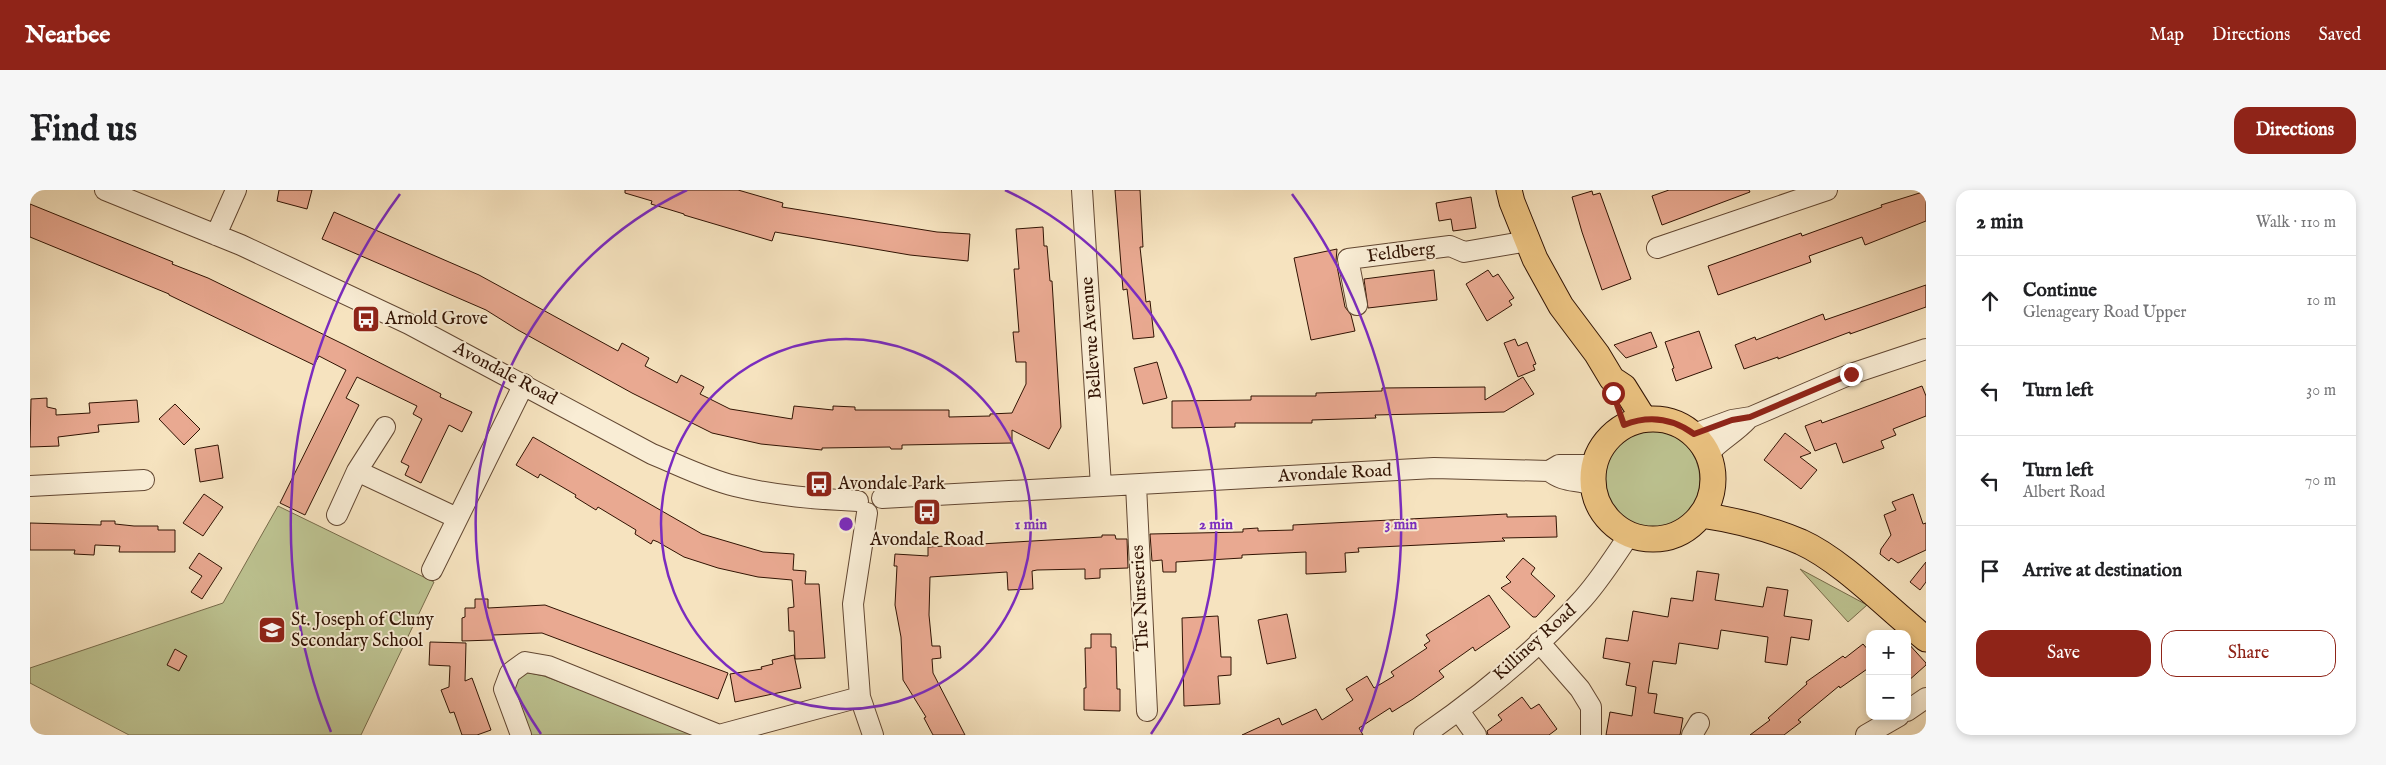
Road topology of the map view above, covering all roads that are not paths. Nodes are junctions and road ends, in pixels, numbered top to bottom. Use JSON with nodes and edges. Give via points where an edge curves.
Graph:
{"nodes":[{"id":1,"x":105,"y":190,"type":"edge"},
{"id":2,"x":236,"y":190,"type":"edge"},
{"id":3,"x":1082,"y":190,"type":"edge"},
{"id":4,"x":1509,"y":190,"type":"edge"},
{"id":5,"x":1827,"y":190,"type":"edge"},
{"id":6,"x":216,"y":235,"type":"junction"},
{"id":7,"x":1528,"y":241,"type":"junction"},
{"id":8,"x":1657,"y":248,"type":"dead end"},
{"id":9,"x":1357,"y":304,"type":"dead end"},
{"id":10,"x":1926,"y":349,"type":"edge"},
{"id":11,"x":524,"y":384,"type":"junction"},
{"id":12,"x":1634,"y":422,"type":"junction"},
{"id":13,"x":385,"y":427,"type":"dead end"},
{"id":14,"x":1701,"y":444,"type":"junction"},
{"id":15,"x":357,"y":471,"type":"junction"},
{"id":16,"x":1593,"y":475,"type":"junction"},
{"id":17,"x":144,"y":480,"type":"dead end"},
{"id":18,"x":1136,"y":485,"type":"junction"},
{"id":19,"x":30,"y":486,"type":"edge"},
{"id":20,"x":1101,"y":486,"type":"junction"},
{"id":21,"x":1706,"y":504,"type":"junction"},
{"id":22,"x":861,"y":506,"type":"junction"},
{"id":23,"x":337,"y":515,"type":"dead end"},
{"id":24,"x":457,"y":518,"type":"junction"},
{"id":25,"x":1630,"y":534,"type":"junction"},
{"id":26,"x":432,"y":570,"type":"dead end"},
{"id":27,"x":1926,"y":639,"type":"edge"},
{"id":28,"x":1539,"y":642,"type":"junction"},
{"id":29,"x":860,"y":697,"type":"junction"},
{"id":30,"x":1926,"y":698,"type":"edge"},
{"id":31,"x":1911,"y":708,"type":"edge"},
{"id":32,"x":1147,"y":711,"type":"dead end"},
{"id":33,"x":1459,"y":711,"type":"junction"},
{"id":34,"x":1892,"y":720,"type":"edge"},
{"id":35,"x":521,"y":735,"type":"edge"},
{"id":36,"x":719,"y":735,"type":"edge"},
{"id":37,"x":873,"y":735,"type":"edge"},
{"id":38,"x":1424,"y":735,"type":"edge"},
{"id":39,"x":1476,"y":735,"type":"edge"},
{"id":40,"x":1591,"y":735,"type":"edge"},
{"id":41,"x":1866,"y":735,"type":"edge"}],
"edges":[{"from":1,"to":6,"type":"street","name":"Avondale Road"},
{"from":2,"to":6,"type":"street"},
{"from":3,"to":20,"type":"street","name":"Bellevue Avenue"},
{"from":4,"to":7,"type":"main road"},
{"from":5,"to":8,"type":"street"},
{"from":6,"to":11,"type":"street","name":"Avondale Road","via":[[409,324]]},
{"from":7,"to":9,"type":"street","name":"Feldberg","via":[[1464,252],[1450,246],[1348,260]]},
{"from":7,"to":12,"type":"main road","via":[[1561,306],[1597,354],[1612,379],[1613,393]]},
{"from":10,"to":14,"type":"street","via":[[1851,374],[1750,417],[1732,420]]},
{"from":11,"to":22,"type":"street","name":"Avondale Road","via":[[652,454],[734,486]]},
{"from":11,"to":24,"type":"street"},
{"from":12,"to":14,"type":"main road","via":[[1672,422]]},
{"from":12,"to":16,"type":"main road","via":[[1606,440]]},
{"from":13,"to":15,"type":"street"},
{"from":14,"to":21,"type":"main road","via":[[1713,471]]},
{"from":15,"to":23,"type":"street"},
{"from":15,"to":24,"type":"street"},
{"from":16,"to":18,"type":"street","name":"Avondale Road","via":[[1580,481],[1559,479],[1549,471],[1434,468]]},
{"from":16,"to":25,"type":"main road","via":[[1598,502],[1607,518]]},
{"from":17,"to":19,"type":"street"},
{"from":18,"to":20,"type":"street","name":"Avondale Road"},
{"from":18,"to":32,"type":"street","name":"The Nurseries"},
{"from":20,"to":22,"type":"street","name":"Avondale Road","via":[[882,498],[879,510]]},
{"from":21,"to":25,"type":"main road","via":[[1680,533],[1647,539]]},
{"from":21,"to":27,"type":"main road","via":[[1802,543],[1829,560]]},
{"from":22,"to":29,"type":"street","via":[[853,604]]},
{"from":24,"to":26,"type":"street"},
{"from":25,"to":28,"type":"street","name":"Killiney Road","via":[[1581,602]]},
{"from":28,"to":33,"type":"street","name":"Killiney Road"},
{"from":28,"to":40,"type":"street","via":[[1580,689],[1590,707]]},
{"from":29,"to":36,"type":"street"},
{"from":29,"to":37,"type":"street"},
{"from":30,"to":31,"type":"street"},
{"from":33,"to":38,"type":"street","name":"Killiney Road"},
{"from":33,"to":39,"type":"street"},
{"from":34,"to":41,"type":"street"},
{"from":35,"to":36,"type":"street","via":[[504,689],[510,673],[525,662],[548,666]]}]}
